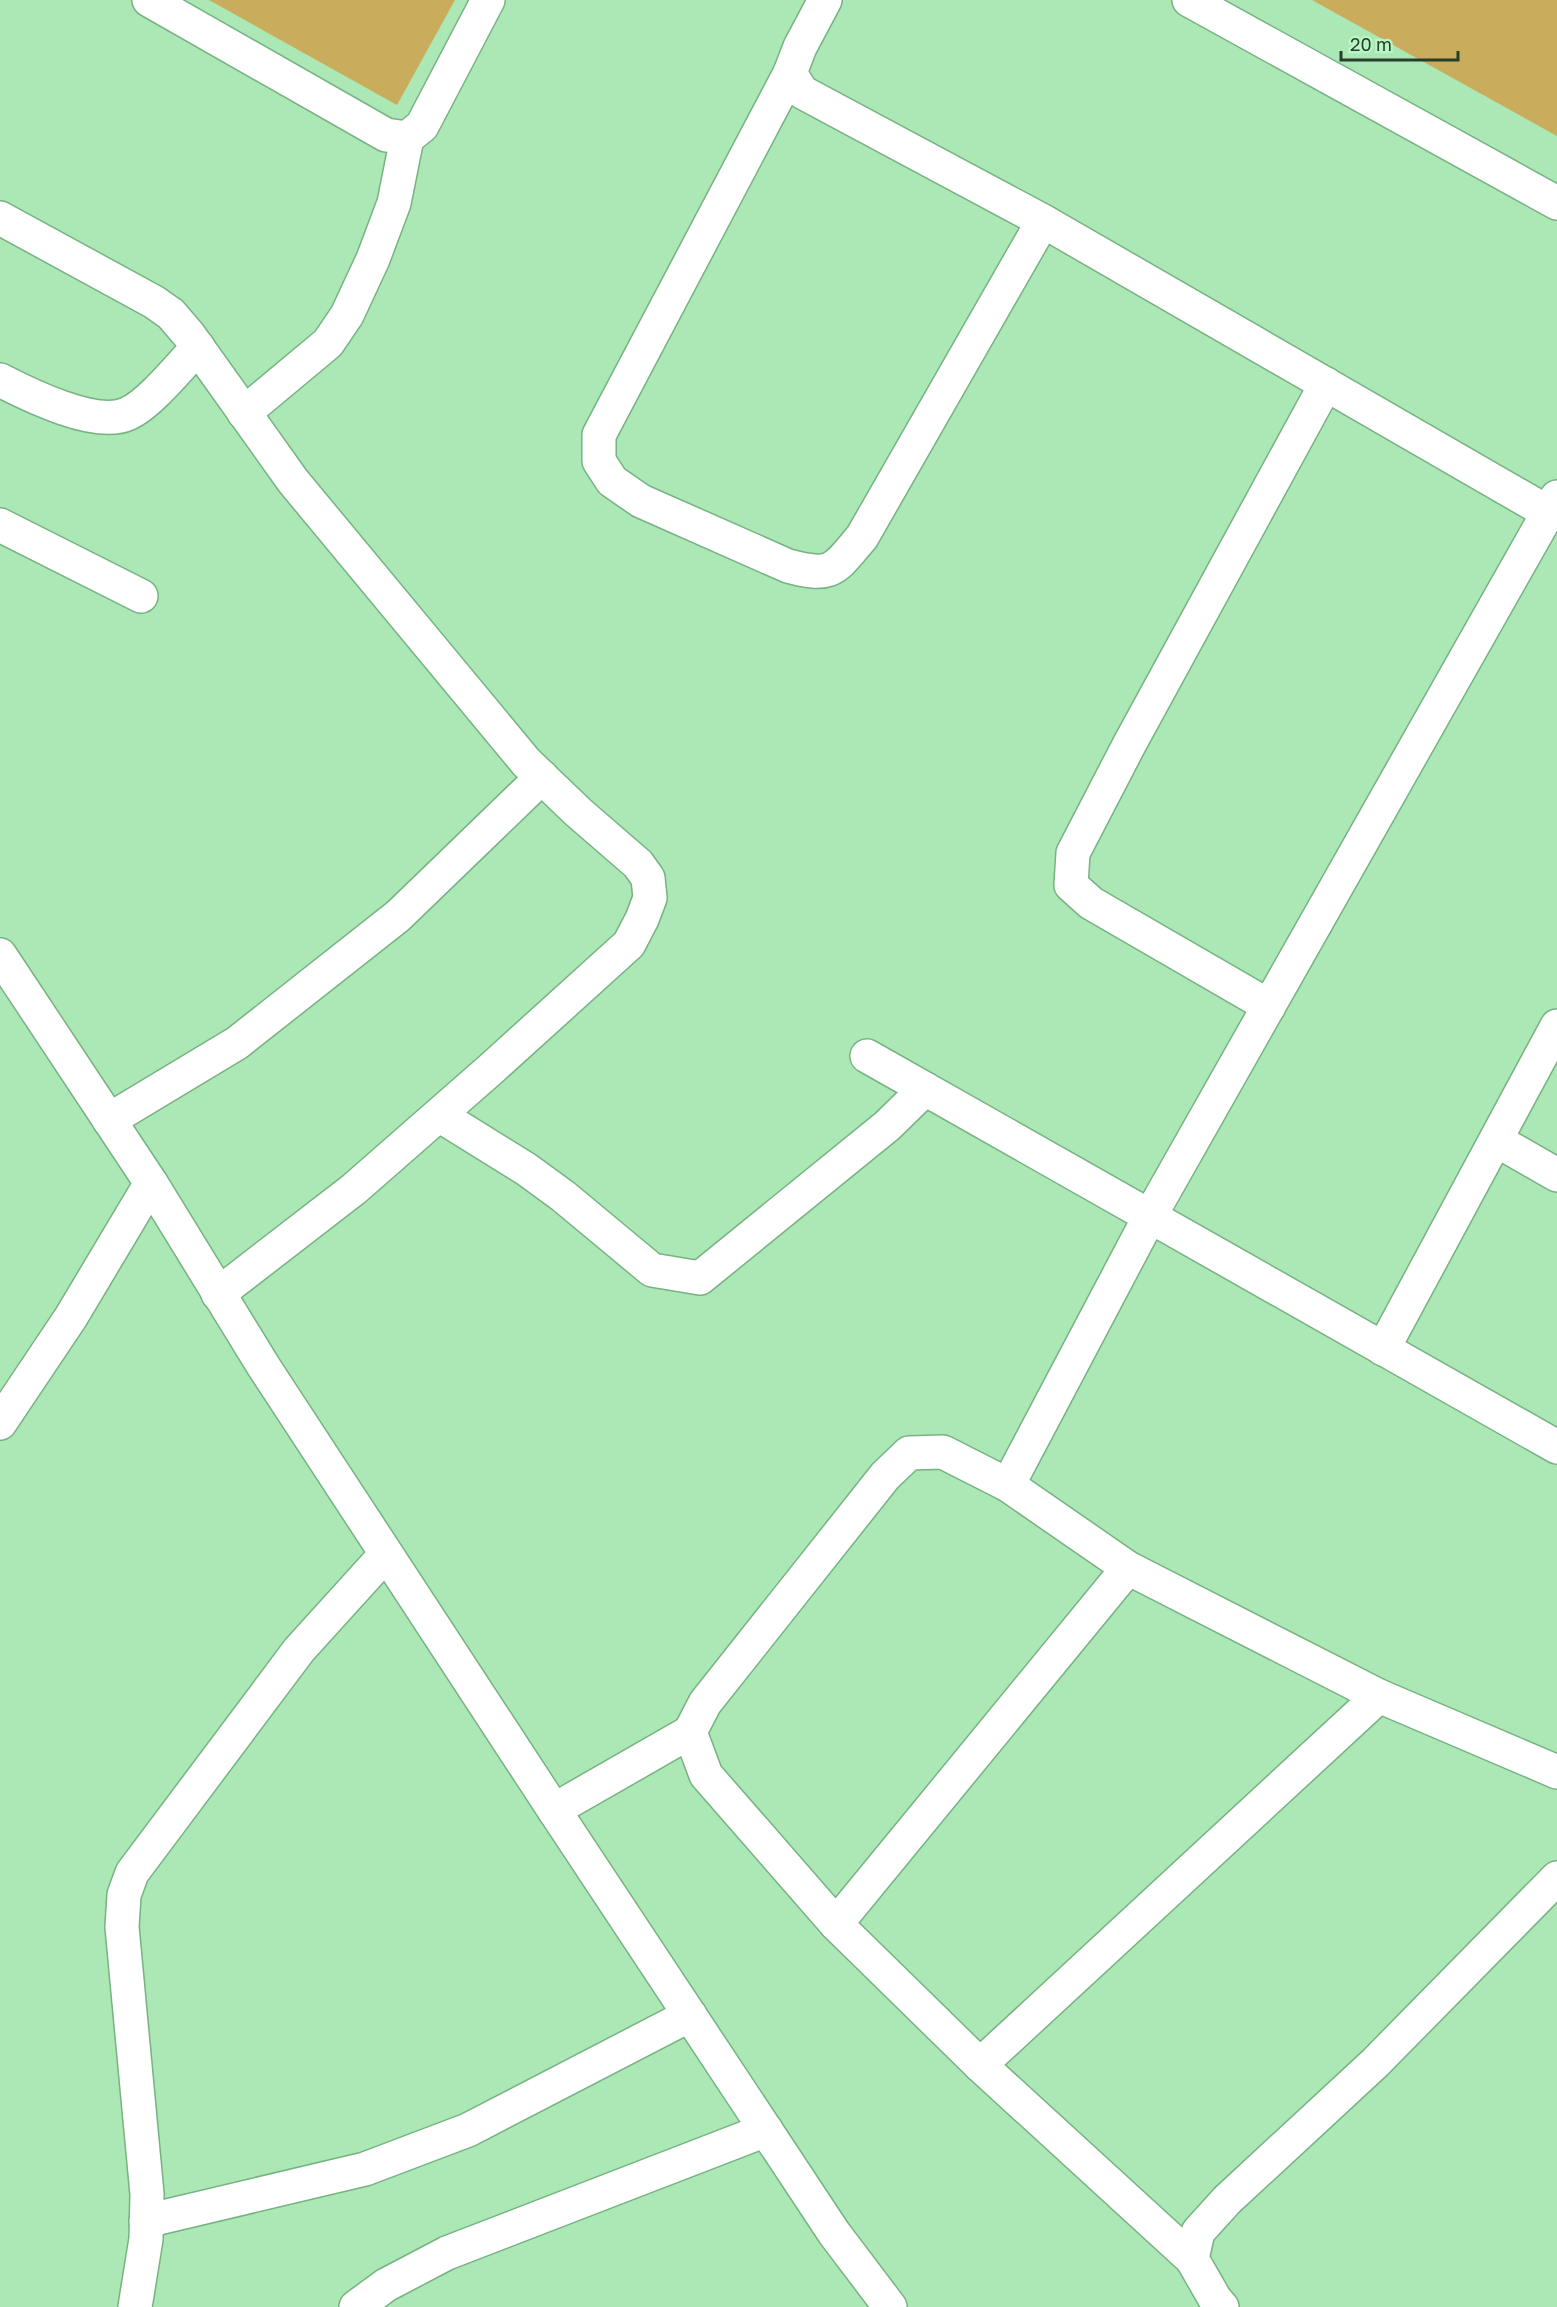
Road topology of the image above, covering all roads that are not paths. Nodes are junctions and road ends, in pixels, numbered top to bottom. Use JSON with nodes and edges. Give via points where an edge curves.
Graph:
{"nodes":[{"id":1,"x":149,"y":0,"type":"edge"},
{"id":2,"x":488,"y":0,"type":"edge"},
{"id":3,"x":1189,"y":0,"type":"edge"},
{"id":4,"x":816,"y":3,"type":"edge"},
{"id":5,"x":790,"y":73,"type":"junction"},
{"id":6,"x":407,"y":138,"type":"junction"},
{"id":7,"x":1557,"y":203,"type":"edge"},
{"id":8,"x":0,"y":218,"type":"edge"},
{"id":9,"x":1043,"y":221,"type":"junction"},
{"id":10,"x":198,"y":347,"type":"junction"},
{"id":11,"x":0,"y":380,"type":"edge"},
{"id":12,"x":1326,"y":384,"type":"junction"},
{"id":13,"x":244,"y":412,"type":"junction"},
{"id":14,"x":1553,"y":505,"type":"edge"},
{"id":15,"x":0,"y":525,"type":"edge"},
{"id":16,"x":141,"y":596,"type":"dead end"},
{"id":17,"x":542,"y":777,"type":"junction"},
{"id":18,"x":0,"y":955,"type":"edge"},
{"id":19,"x":1269,"y":1006,"type":"junction"},
{"id":20,"x":1557,"y":1026,"type":"edge"},
{"id":21,"x":867,"y":1056,"type":"dead end"},
{"id":22,"x":925,"y":1089,"type":"junction"},
{"id":23,"x":439,"y":1114,"type":"junction"},
{"id":24,"x":109,"y":1120,"type":"junction"},
{"id":25,"x":1496,"y":1140,"type":"junction"},
{"id":26,"x":1557,"y":1175,"type":"edge"},
{"id":27,"x":151,"y":1183,"type":"junction"},
{"id":28,"x":1150,"y":1216,"type":"junction"},
{"id":29,"x":218,"y":1294,"type":"junction"},
{"id":30,"x":1383,"y":1349,"type":"junction"},
{"id":31,"x":0,"y":1423,"type":"edge"},
{"id":32,"x":1557,"y":1447,"type":"edge"},
{"id":33,"x":1008,"y":1485,"type":"junction"},
{"id":34,"x":386,"y":1554,"type":"junction"},
{"id":35,"x":1128,"y":1568,"type":"junction"},
{"id":36,"x":1380,"y":1696,"type":"junction"},
{"id":37,"x":690,"y":1732,"type":"junction"},
{"id":38,"x":1557,"y":1772,"type":"edge"},
{"id":39,"x":555,"y":1810,"type":"junction"},
{"id":40,"x":1557,"y":1878,"type":"edge"},
{"id":41,"x":836,"y":1924,"type":"junction"},
{"id":42,"x":690,"y":2015,"type":"junction"},
{"id":43,"x":980,"y":2065,"type":"junction"},
{"id":44,"x":766,"y":2130,"type":"junction"},
{"id":45,"x":146,"y":2220,"type":"junction"},
{"id":46,"x":1192,"y":2259,"type":"junction"},
{"id":47,"x":135,"y":2307,"type":"edge"},
{"id":48,"x":356,"y":2307,"type":"edge"},
{"id":49,"x":890,"y":2307,"type":"edge"},
{"id":50,"x":1222,"y":2307,"type":"edge"}],
"edges":[{"from":1,"to":6,"type":"street","via":[[386,135]]},
{"from":2,"to":6,"type":"street","via":[[422,126]]},
{"from":3,"to":7,"type":"street"},
{"from":4,"to":5,"type":"street"},
{"from":5,"to":9,"type":"street","via":[[802,92]]},
{"from":5,"to":9,"type":"street","via":[[599,435],[599,462],[612,481],[641,501],[788,567],[812,573],[835,568],[862,537]]},
{"from":6,"to":13,"type":"street","via":[[394,203],[347,315],[328,344]]},
{"from":8,"to":10,"type":"street","via":[[154,302],[171,314]]},
{"from":9,"to":12,"type":"street"},
{"from":10,"to":11,"type":"street","via":[[147,400],[127,414],[107,417],[76,413]]},
{"from":10,"to":13,"type":"street"},
{"from":12,"to":14,"type":"street"},
{"from":12,"to":19,"type":"street","via":[[1073,853],[1071,885],[1091,903]]},
{"from":13,"to":17,"type":"street","via":[[293,481]]},
{"from":14,"to":19,"type":"street"},
{"from":15,"to":16,"type":"street"},
{"from":17,"to":23,"type":"street","via":[[639,864],[648,878],[650,898],[629,945]]},
{"from":17,"to":24,"type":"street","via":[[398,916],[237,1042]]},
{"from":18,"to":24,"type":"street"},
{"from":19,"to":28,"type":"street"},
{"from":20,"to":25,"type":"street"},
{"from":21,"to":22,"type":"street"},
{"from":22,"to":23,"type":"street","via":[[887,1126],[700,1278],[652,1270],[563,1196]]},
{"from":22,"to":28,"type":"street"},
{"from":23,"to":29,"type":"street","via":[[354,1189]]},
{"from":24,"to":27,"type":"street"},
{"from":25,"to":26,"type":"street"},
{"from":25,"to":30,"type":"street"},
{"from":27,"to":29,"type":"street"},
{"from":27,"to":31,"type":"street"},
{"from":28,"to":30,"type":"street"},
{"from":28,"to":33,"type":"street"},
{"from":29,"to":34,"type":"street"},
{"from":30,"to":32,"type":"street"},
{"from":33,"to":35,"type":"street"},
{"from":33,"to":37,"type":"street","via":[[943,1452],[909,1453],[885,1476],[726,1676],[705,1703]]},
{"from":34,"to":39,"type":"street"},
{"from":34,"to":45,"type":"street","via":[[299,1650],[132,1873],[124,1895],[122,1927],[147,2194]]},
{"from":35,"to":36,"type":"street"},
{"from":35,"to":41,"type":"street"},
{"from":36,"to":38,"type":"street"},
{"from":36,"to":43,"type":"street"},
{"from":37,"to":39,"type":"street"},
{"from":37,"to":41,"type":"street","via":[[706,1775]]},
{"from":39,"to":42,"type":"street"},
{"from":40,"to":46,"type":"street","via":[[1375,2063],[1227,2200],[1198,2232]]},
{"from":41,"to":43,"type":"street"},
{"from":42,"to":44,"type":"street"},
{"from":42,"to":45,"type":"street","via":[[468,2130],[375,2165]]},
{"from":43,"to":46,"type":"street"},
{"from":44,"to":48,"type":"street","via":[[447,2253],[386,2285]]},
{"from":44,"to":49,"type":"street","via":[[834,2233]]},
{"from":45,"to":47,"type":"street"},
{"from":46,"to":50,"type":"street"}]}
